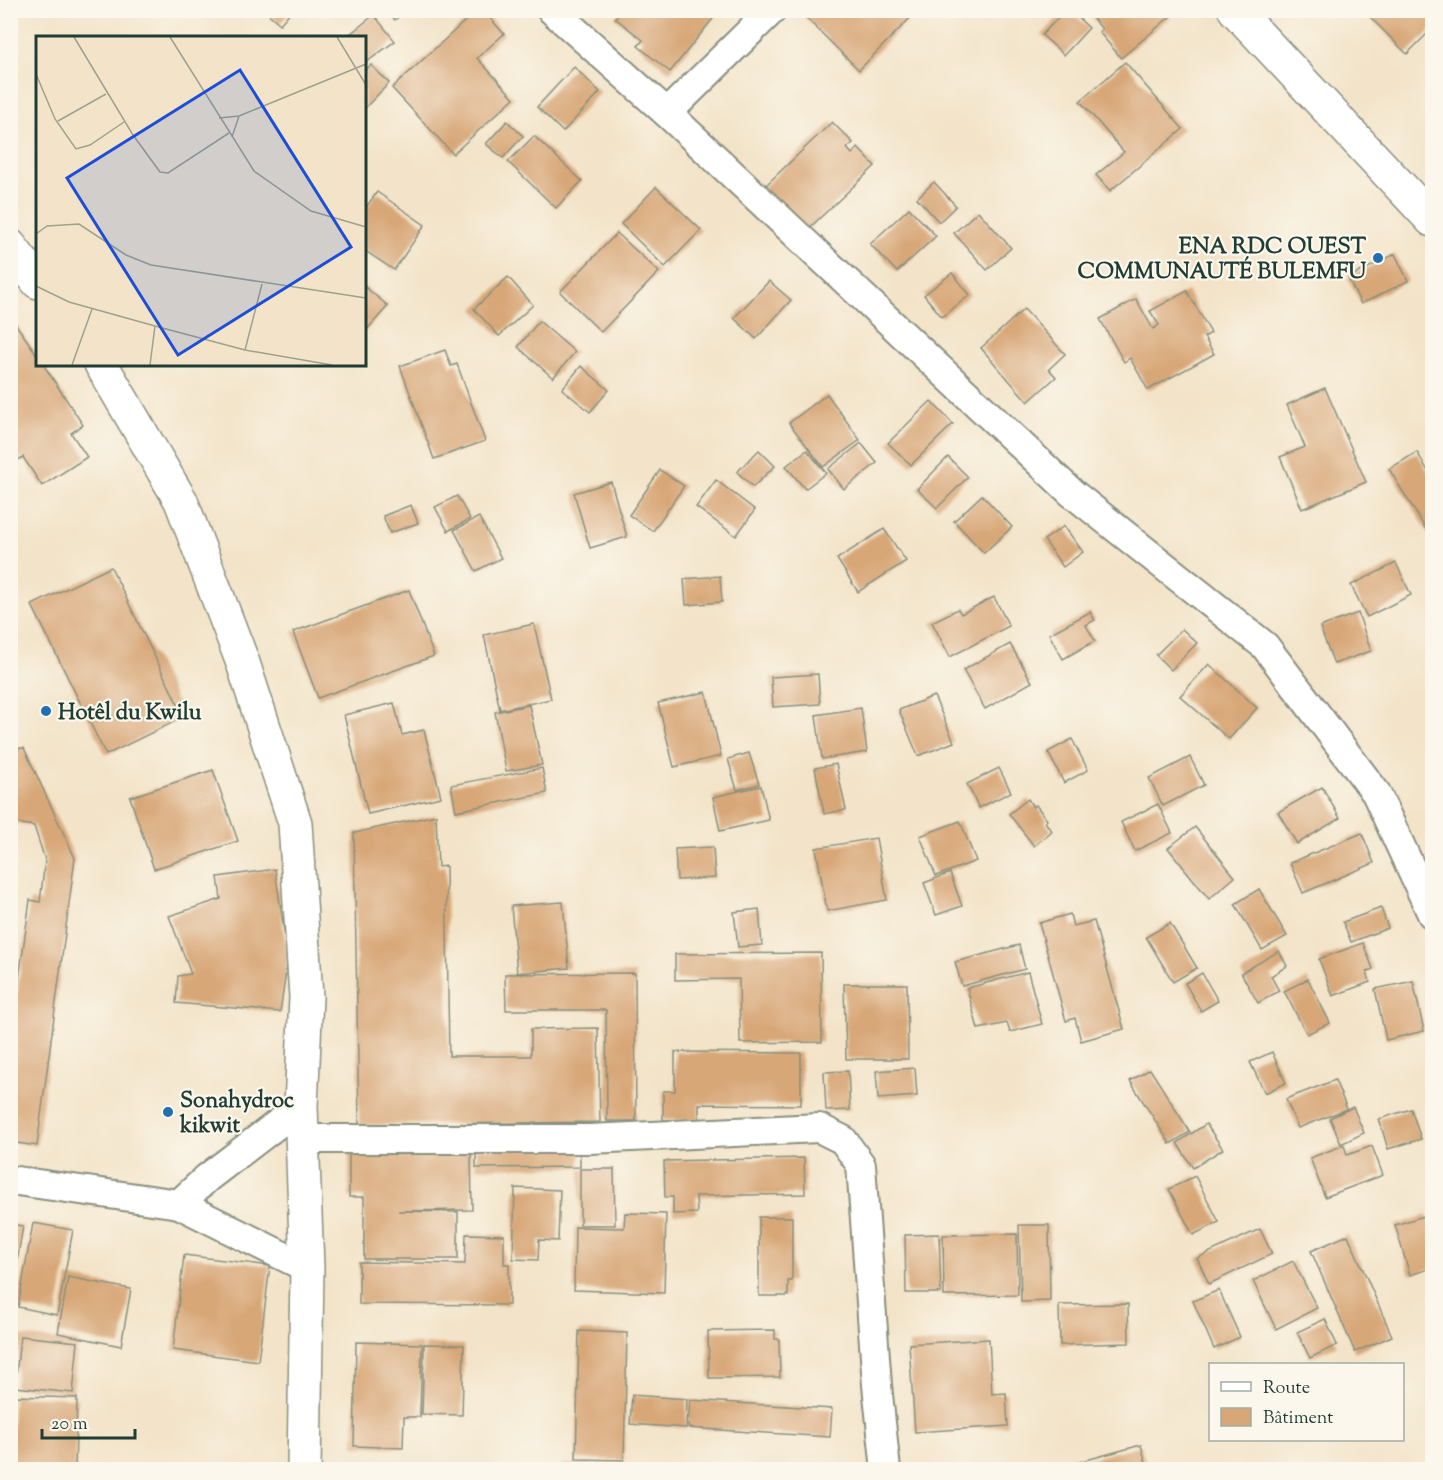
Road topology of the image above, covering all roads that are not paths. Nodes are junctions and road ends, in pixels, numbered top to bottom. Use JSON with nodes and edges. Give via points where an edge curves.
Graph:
{"nodes":[{"id":1,"x":552,"y":10,"type":"edge"},
{"id":2,"x":772,"y":10,"type":"edge"},
{"id":3,"x":1235,"y":10,"type":"edge"},
{"id":4,"x":667,"y":113,"type":"junction"},
{"id":5,"x":1432,"y":220,"type":"edge"},
{"id":6,"x":10,"y":246,"type":"edge"},
{"id":7,"x":36,"y":279,"type":"edge"},
{"id":8,"x":102,"y":366,"type":"edge"},
{"id":9,"x":1432,"y":914,"type":"edge"},
{"id":10,"x":301,"y":1106,"type":"junction"},
{"id":11,"x":303,"y":1139,"type":"junction"},
{"id":12,"x":10,"y":1180,"type":"edge"},
{"id":13,"x":179,"y":1204,"type":"junction"},
{"id":14,"x":307,"y":1268,"type":"junction"},
{"id":15,"x":304,"y":1470,"type":"edge"},
{"id":16,"x":885,"y":1470,"type":"edge"}],
"edges":[{"from":1,"to":4,"type":"street"},
{"from":2,"to":4,"type":"street"},
{"from":3,"to":5,"type":"main road"},
{"from":4,"to":9,"type":"street","via":[[1072,493],[1265,646],[1377,793]]},
{"from":6,"to":7,"type":"main road"},
{"from":8,"to":10,"type":"main road","via":[[181,501],[243,663],[295,823],[306,998]]},
{"from":10,"to":11,"type":"main road"},
{"from":10,"to":13,"type":"street"},
{"from":11,"to":14,"type":"main road"},
{"from":11,"to":16,"type":"street","via":[[590,1139],[819,1128],[843,1140],[861,1166]]},
{"from":12,"to":13,"type":"street"},
{"from":13,"to":14,"type":"street"},
{"from":14,"to":15,"type":"main road"}]}
